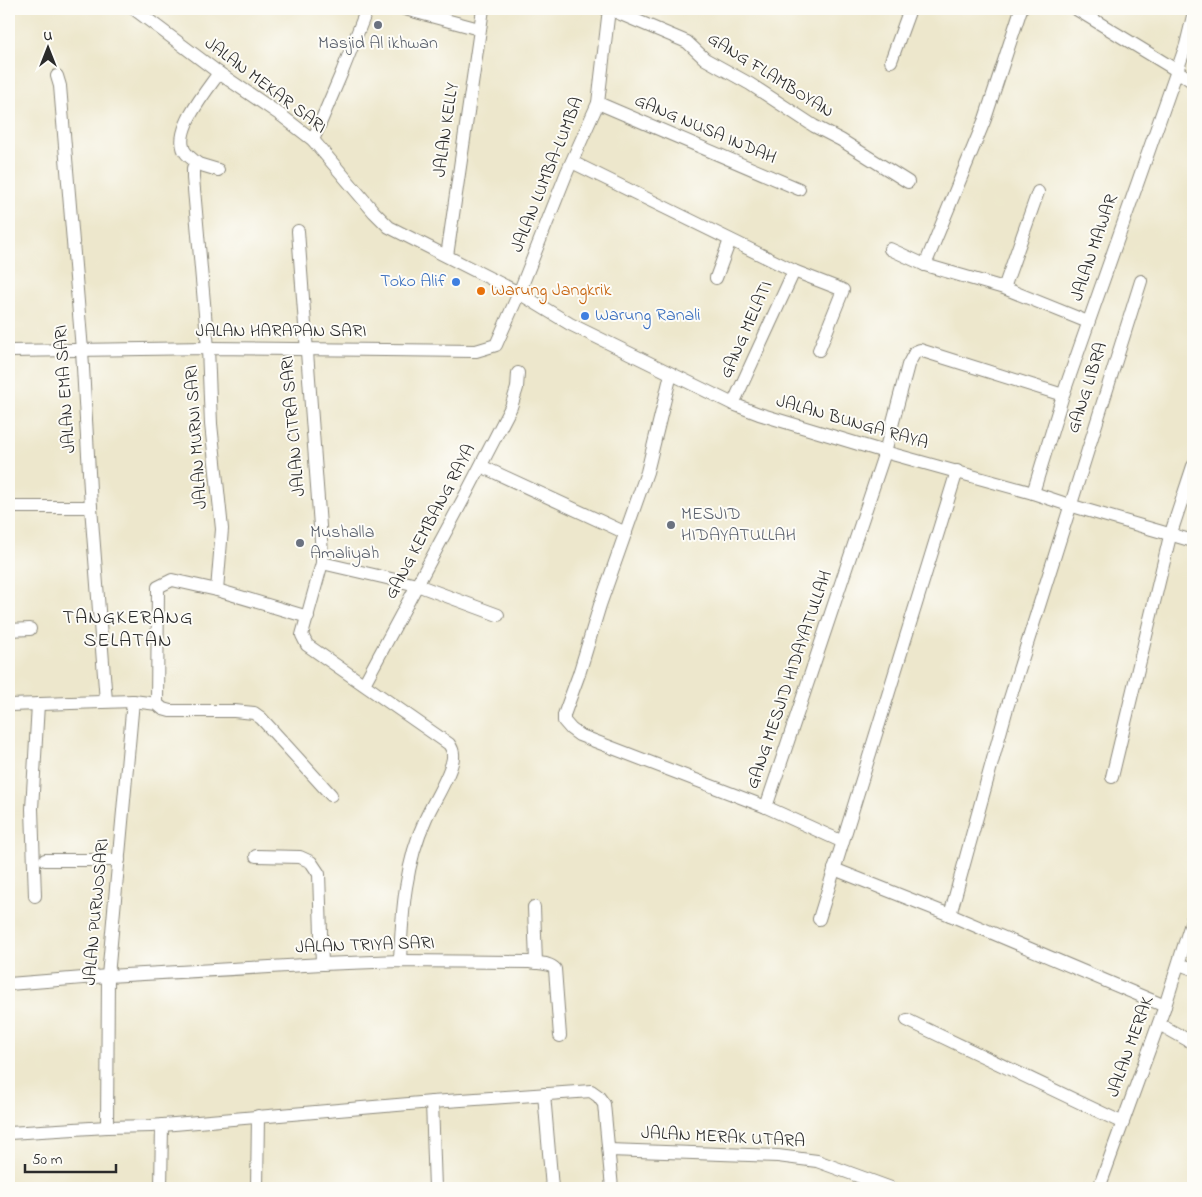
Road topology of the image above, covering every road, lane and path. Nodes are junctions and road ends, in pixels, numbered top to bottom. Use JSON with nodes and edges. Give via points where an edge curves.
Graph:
{"nodes":[{"id":1,"x":134,"y":9,"type":"edge"},
{"id":2,"x":367,"y":9,"type":"edge"},
{"id":3,"x":405,"y":9,"type":"edge"},
{"id":4,"x":483,"y":9,"type":"edge"},
{"id":5,"x":609,"y":9,"type":"edge"},
{"id":6,"x":910,"y":9,"type":"edge"},
{"id":7,"x":1021,"y":9,"type":"edge"},
{"id":8,"x":1076,"y":9,"type":"edge"},
{"id":9,"x":1193,"y":16,"type":"edge"},
{"id":10,"x":479,"y":28,"type":"junction"},
{"id":11,"x":891,"y":61,"type":"dead end"},
{"id":12,"x":1176,"y":70,"type":"junction"},
{"id":13,"x":218,"y":73,"type":"junction"},
{"id":14,"x":57,"y":76,"type":"dead end"},
{"id":15,"x":1193,"y":82,"type":"edge"},
{"id":16,"x":598,"y":103,"type":"junction"},
{"id":17,"x":313,"y":140,"type":"junction"},
{"id":18,"x":572,"y":162,"type":"junction"},
{"id":19,"x":198,"y":164,"type":"junction"},
{"id":20,"x":218,"y":170,"type":"dead end"},
{"id":21,"x":908,"y":182,"type":"dead end"},
{"id":22,"x":799,"y":189,"type":"dead end"},
{"id":23,"x":1038,"y":192,"type":"dead end"},
{"id":24,"x":298,"y":231,"type":"dead end"},
{"id":25,"x":730,"y":240,"type":"junction"},
{"id":26,"x":890,"y":248,"type":"dead end"},
{"id":27,"x":446,"y":256,"type":"junction"},
{"id":28,"x":925,"y":265,"type":"junction"},
{"id":29,"x":794,"y":271,"type":"junction"},
{"id":30,"x":716,"y":278,"type":"dead end"},
{"id":31,"x":1141,"y":282,"type":"dead end"},
{"id":32,"x":1004,"y":288,"type":"junction"},
{"id":33,"x":519,"y":293,"type":"junction"},
{"id":34,"x":1088,"y":322,"type":"junction"},
{"id":35,"x":208,"y":348,"type":"junction"},
{"id":36,"x":306,"y":349,"type":"junction"},
{"id":37,"x":9,"y":350,"type":"edge"},
{"id":38,"x":82,"y":350,"type":"junction"},
{"id":39,"x":819,"y":350,"type":"dead end"},
{"id":40,"x":518,"y":373,"type":"dead end"},
{"id":41,"x":671,"y":374,"type":"junction"},
{"id":42,"x":1063,"y":395,"type":"junction"},
{"id":43,"x":733,"y":404,"type":"junction"},
{"id":44,"x":885,"y":452,"type":"junction"},
{"id":45,"x":481,"y":466,"type":"junction"},
{"id":46,"x":1193,"y":466,"type":"edge"},
{"id":47,"x":956,"y":471,"type":"junction"},
{"id":48,"x":1032,"y":493,"type":"junction"},
{"id":49,"x":1070,"y":505,"type":"junction"},
{"id":50,"x":9,"y":507,"type":"edge"},
{"id":51,"x":91,"y":507,"type":"junction"},
{"id":52,"x":626,"y":533,"type":"junction"},
{"id":53,"x":1170,"y":536,"type":"junction"},
{"id":54,"x":1193,"y":541,"type":"edge"},
{"id":55,"x":322,"y":563,"type":"junction"},
{"id":56,"x":418,"y":585,"type":"junction"},
{"id":57,"x":217,"y":590,"type":"junction"},
{"id":58,"x":498,"y":615,"type":"dead end"},
{"id":59,"x":308,"y":617,"type":"junction"},
{"id":60,"x":30,"y":629,"type":"dead end"},
{"id":61,"x":9,"y":630,"type":"edge"},
{"id":62,"x":364,"y":684,"type":"junction"},
{"id":63,"x":106,"y":701,"type":"junction"},
{"id":64,"x":133,"y":701,"type":"junction"},
{"id":65,"x":38,"y":704,"type":"junction"},
{"id":66,"x":157,"y":704,"type":"junction"},
{"id":67,"x":9,"y":705,"type":"edge"},
{"id":68,"x":1112,"y":776,"type":"dead end"},
{"id":69,"x":331,"y":795,"type":"dead end"},
{"id":70,"x":766,"y":807,"type":"junction"},
{"id":71,"x":843,"y":842,"type":"junction"},
{"id":72,"x":256,"y":856,"type":"dead end"},
{"id":73,"x":45,"y":860,"type":"dead end"},
{"id":74,"x":119,"y":860,"type":"junction"},
{"id":75,"x":834,"y":869,"type":"junction"},
{"id":76,"x":35,"y":896,"type":"dead end"},
{"id":77,"x":534,"y":907,"type":"dead end"},
{"id":78,"x":950,"y":915,"type":"junction"},
{"id":79,"x":1193,"y":917,"type":"edge"},
{"id":80,"x":819,"y":919,"type":"dead end"},
{"id":81,"x":400,"y":961,"type":"junction"},
{"id":82,"x":536,"y":963,"type":"junction"},
{"id":83,"x":322,"y":964,"type":"junction"},
{"id":84,"x":1179,"y":964,"type":"junction"},
{"id":85,"x":1193,"y":968,"type":"edge"},
{"id":86,"x":108,"y":976,"type":"junction"},
{"id":87,"x":9,"y":984,"type":"edge"},
{"id":88,"x":1165,"y":1006,"type":"junction"},
{"id":89,"x":907,"y":1020,"type":"dead end"},
{"id":90,"x":1159,"y":1024,"type":"junction"},
{"id":91,"x":560,"y":1036,"type":"dead end"},
{"id":92,"x":1193,"y":1043,"type":"edge"},
{"id":93,"x":544,"y":1094,"type":"junction"},
{"id":94,"x":432,"y":1102,"type":"junction"},
{"id":95,"x":258,"y":1116,"type":"junction"},
{"id":96,"x":1123,"y":1123,"type":"junction"},
{"id":97,"x":162,"y":1125,"type":"junction"},
{"id":98,"x":107,"y":1127,"type":"junction"},
{"id":99,"x":9,"y":1134,"type":"edge"},
{"id":100,"x":609,"y":1150,"type":"junction"},
{"id":101,"x":161,"y":1188,"type":"edge"},
{"id":102,"x":257,"y":1188,"type":"edge"},
{"id":103,"x":435,"y":1188,"type":"edge"},
{"id":104,"x":552,"y":1188,"type":"edge"},
{"id":105,"x":612,"y":1188,"type":"edge"},
{"id":106,"x":891,"y":1188,"type":"edge"},
{"id":107,"x":1099,"y":1188,"type":"edge"}],
"edges":[{"from":1,"to":13,"type":"street","name":"JALAN MEKAR SARI"},
{"from":2,"to":17,"type":"street"},
{"from":3,"to":10,"type":"street"},
{"from":4,"to":10,"type":"street","name":"JALAN KELLY"},
{"from":5,"to":16,"type":"street","name":"JALAN LUMBA-LUMBA"},
{"from":5,"to":21,"type":"street","name":"GANG FLAMBOYAN","via":[[687,42],[705,59]]},
{"from":6,"to":11,"type":"street"},
{"from":7,"to":28,"type":"street","via":[[984,118]]},
{"from":8,"to":12,"type":"street"},
{"from":9,"to":12,"type":"street","name":"JALAN MAWAR"},
{"from":10,"to":27,"type":"street","name":"JALAN KELLY"},
{"from":12,"to":15,"type":"street"},
{"from":12,"to":34,"type":"street","name":"JALAN MAWAR"},
{"from":13,"to":17,"type":"street","name":"JALAN MEKAR SARI"},
{"from":13,"to":19,"type":"street","via":[[187,120],[183,137],[182,146],[186,154]]},
{"from":14,"to":38,"type":"street","name":"JALAN EMA SARI"},
{"from":16,"to":18,"type":"street","name":"JALAN LUMBA-LUMBA"},
{"from":16,"to":22,"type":"street","name":"GANG NUSA INDAH"},
{"from":17,"to":27,"type":"street","name":"JALAN MEKAR SARI","via":[[389,227]]},
{"from":18,"to":25,"type":"street"},
{"from":18,"to":33,"type":"street","name":"JALAN LUMBA-LUMBA"},
{"from":19,"to":20,"type":"street"},
{"from":19,"to":35,"type":"street","name":"JALAN MURNI SARI","via":[[193,168],[193,178]]},
{"from":23,"to":32,"type":"street"},
{"from":24,"to":36,"type":"street","name":"JALAN CITRA SARI"},
{"from":25,"to":29,"type":"street"},
{"from":25,"to":30,"type":"street"},
{"from":26,"to":28,"type":"street"},
{"from":27,"to":33,"type":"street","name":"JALAN MEKAR SARI"},
{"from":28,"to":32,"type":"street"},
{"from":29,"to":39,"type":"street","via":[[842,290]]},
{"from":29,"to":43,"type":"street","name":"GANG MELATI"},
{"from":31,"to":49,"type":"street","name":"GANG LIBRA"},
{"from":32,"to":34,"type":"street"},
{"from":33,"to":36,"type":"street","name":"JALAN HARAPAN SARI","via":[[496,345],[476,351]]},
{"from":33,"to":41,"type":"street","name":"JALAN BUNGA RAYA","via":[[570,324]]},
{"from":34,"to":42,"type":"street","name":"JALAN MAWAR"},
{"from":35,"to":36,"type":"street","name":"JALAN HARAPAN SARI"},
{"from":35,"to":38,"type":"street","name":"JALAN HARAPAN SARI"},
{"from":35,"to":57,"type":"street","name":"JALAN MURNI SARI","via":[[211,424],[222,530]]},
{"from":36,"to":55,"type":"street","name":"JALAN CITRA SARI"},
{"from":37,"to":38,"type":"street","name":"JALAN HARAPAN SARI"},
{"from":38,"to":51,"type":"street","name":"JALAN EMA SARI"},
{"from":40,"to":45,"type":"street","name":"GANG KEMBANG RAYA","via":[[511,407]]},
{"from":41,"to":43,"type":"street","name":"JALAN BUNGA RAYA"},
{"from":41,"to":52,"type":"street","name":"GANG MESJID HIDAYATULLAH","via":[[647,472]]},
{"from":42,"to":44,"type":"street","name":"GANG MESJID HIDAYATULLAH","via":[[917,351],[908,365]]},
{"from":42,"to":48,"type":"street","name":"JALAN MAWAR"},
{"from":43,"to":44,"type":"street","name":"JALAN BUNGA RAYA"},
{"from":44,"to":47,"type":"street","name":"JALAN BUNGA RAYA"},
{"from":44,"to":70,"type":"street","name":"GANG MESJID HIDAYATULLAH"},
{"from":45,"to":52,"type":"street"},
{"from":45,"to":56,"type":"street","name":"GANG KEMBANG RAYA"},
{"from":46,"to":53,"type":"street"},
{"from":47,"to":48,"type":"street","name":"JALAN BUNGA RAYA"},
{"from":47,"to":71,"type":"street"},
{"from":48,"to":49,"type":"street","name":"JALAN BUNGA RAYA"},
{"from":49,"to":53,"type":"street","name":"JALAN BUNGA RAYA"},
{"from":49,"to":78,"type":"street","name":"GANG LIBRA","via":[[1007,708]]},
{"from":50,"to":51,"type":"street"},
{"from":51,"to":63,"type":"street","name":"JALAN EMA SARI"},
{"from":52,"to":70,"type":"street","name":"GANG MESJID HIDAYATULLAH","via":[[564,721],[579,735]]},
{"from":53,"to":54,"type":"street","name":"JALAN BUNGA RAYA"},
{"from":53,"to":68,"type":"street"},
{"from":55,"to":56,"type":"street"},
{"from":55,"to":59,"type":"street","name":"JALAN CITRA SARI"},
{"from":56,"to":58,"type":"street"},
{"from":56,"to":62,"type":"street","name":"GANG KEMBANG RAYA"},
{"from":57,"to":59,"type":"street"},
{"from":57,"to":66,"type":"street","via":[[172,580],[158,587]]},
{"from":59,"to":62,"type":"street","name":"JALAN CITRA SARI","via":[[302,635],[307,645]]},
{"from":60,"to":61,"type":"street"},
{"from":62,"to":81,"type":"street","via":[[449,744],[453,754],[452,765],[425,820],[410,866],[402,912]]},
{"from":63,"to":64,"type":"street"},
{"from":63,"to":65,"type":"street"},
{"from":64,"to":66,"type":"street"},
{"from":64,"to":74,"type":"street","name":"JALAN PURWOSARI"},
{"from":65,"to":67,"type":"street"},
{"from":65,"to":76,"type":"street","via":[[32,809]]},
{"from":66,"to":69,"type":"street","via":[[170,711],[234,710],[254,713]]},
{"from":70,"to":71,"type":"street"},
{"from":71,"to":75,"type":"street"},
{"from":72,"to":83,"type":"street","via":[[300,858],[311,862],[319,874]]},
{"from":73,"to":74,"type":"street"},
{"from":74,"to":86,"type":"street","name":"JALAN PURWOSARI"},
{"from":75,"to":78,"type":"street"},
{"from":75,"to":80,"type":"street"},
{"from":77,"to":82,"type":"street"},
{"from":78,"to":88,"type":"street"},
{"from":79,"to":84,"type":"street","name":"JALAN MERAK"},
{"from":81,"to":82,"type":"street","name":"JALAN TRIYA SARI"},
{"from":81,"to":83,"type":"street","name":"JALAN TRIYA SARI"},
{"from":82,"to":91,"type":"street","name":"JALAN TRIYA SARI","via":[[555,969]]},
{"from":83,"to":86,"type":"street","name":"JALAN TRIYA SARI"},
{"from":84,"to":85,"type":"street"},
{"from":84,"to":88,"type":"street","name":"JALAN MERAK"},
{"from":86,"to":87,"type":"street","name":"JALAN TRIYA SARI"},
{"from":86,"to":98,"type":"street","name":"JALAN PURWOSARI"},
{"from":88,"to":90,"type":"street","name":"JALAN MERAK"},
{"from":89,"to":96,"type":"street"},
{"from":90,"to":92,"type":"street"},
{"from":90,"to":96,"type":"street","name":"JALAN MERAK"},
{"from":93,"to":94,"type":"street"},
{"from":93,"to":100,"type":"street","via":[[591,1091],[598,1096],[604,1104]]},
{"from":93,"to":104,"type":"street"},
{"from":94,"to":95,"type":"street"},
{"from":94,"to":103,"type":"street"},
{"from":95,"to":97,"type":"street"},
{"from":95,"to":102,"type":"street"},
{"from":96,"to":107,"type":"street","name":"JALAN MERAK"},
{"from":97,"to":98,"type":"street"},
{"from":97,"to":101,"type":"street"},
{"from":98,"to":99,"type":"street"},
{"from":100,"to":105,"type":"street"},
{"from":100,"to":106,"type":"street","name":"JALAN MERAK UTARA","via":[[778,1156],[817,1162]]}]}
